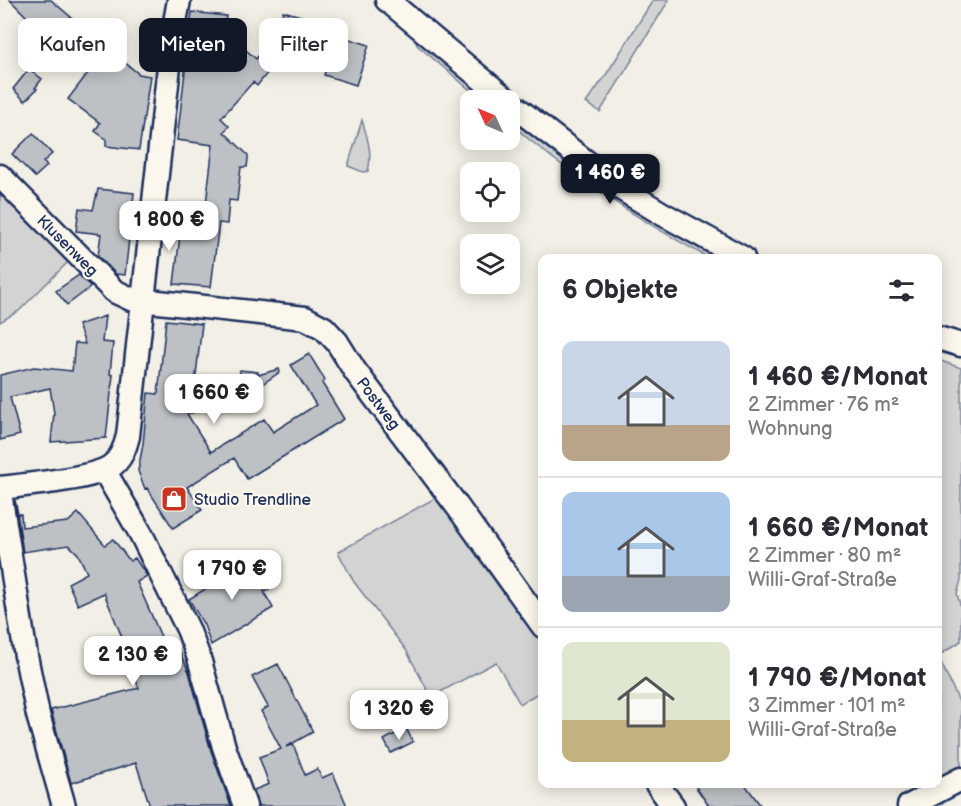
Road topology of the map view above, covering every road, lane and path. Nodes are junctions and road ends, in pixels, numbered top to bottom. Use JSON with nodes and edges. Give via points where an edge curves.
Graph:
{"nodes":[{"id":1,"x":179,"y":0,"type":"edge"},
{"id":2,"x":387,"y":0,"type":"edge"},
{"id":3,"x":494,"y":90,"type":"edge"},
{"id":4,"x":520,"y":111,"type":"edge"},
{"id":5,"x":0,"y":176,"type":"edge"},
{"id":6,"x":736,"y":254,"type":"edge"},
{"id":7,"x":143,"y":300,"type":"junction"},
{"id":8,"x":942,"y":339,"type":"edge"},
{"id":9,"x":961,"y":345,"type":"edge"},
{"id":10,"x":104,"y":470,"type":"junction"},
{"id":11,"x":0,"y":490,"type":"edge"},
{"id":12,"x":538,"y":619,"type":"edge"},
{"id":13,"x":961,"y":779,"type":"edge"},
{"id":14,"x":942,"y":786,"type":"edge"},
{"id":15,"x":660,"y":788,"type":"edge"},
{"id":16,"x":936,"y":788,"type":"edge"},
{"id":17,"x":912,"y":797,"type":"edge"},
{"id":18,"x":64,"y":806,"type":"edge"},
{"id":19,"x":244,"y":806,"type":"edge"},
{"id":20,"x":673,"y":806,"type":"edge"}],
"edges":[{"from":1,"to":7,"type":"street"},
{"from":2,"to":3,"type":"street"},
{"from":4,"to":6,"type":"street","via":[[620,188]]},
{"from":5,"to":7,"type":"street","name":"Klusenweg","via":[[114,291]]},
{"from":7,"to":10,"type":"street","via":[[128,436],[121,455]]},
{"from":7,"to":12,"type":"street","name":"Postweg","via":[[305,318],[324,328]]},
{"from":8,"to":9,"type":"street"},
{"from":10,"to":11,"type":"street"},
{"from":10,"to":19,"type":"street","via":[[188,629]]},
{"from":11,"to":18,"type":"street","via":[[26,656]]},
{"from":13,"to":14,"type":"street"},
{"from":15,"to":20,"type":"street"},
{"from":16,"to":17,"type":"street"}]}
